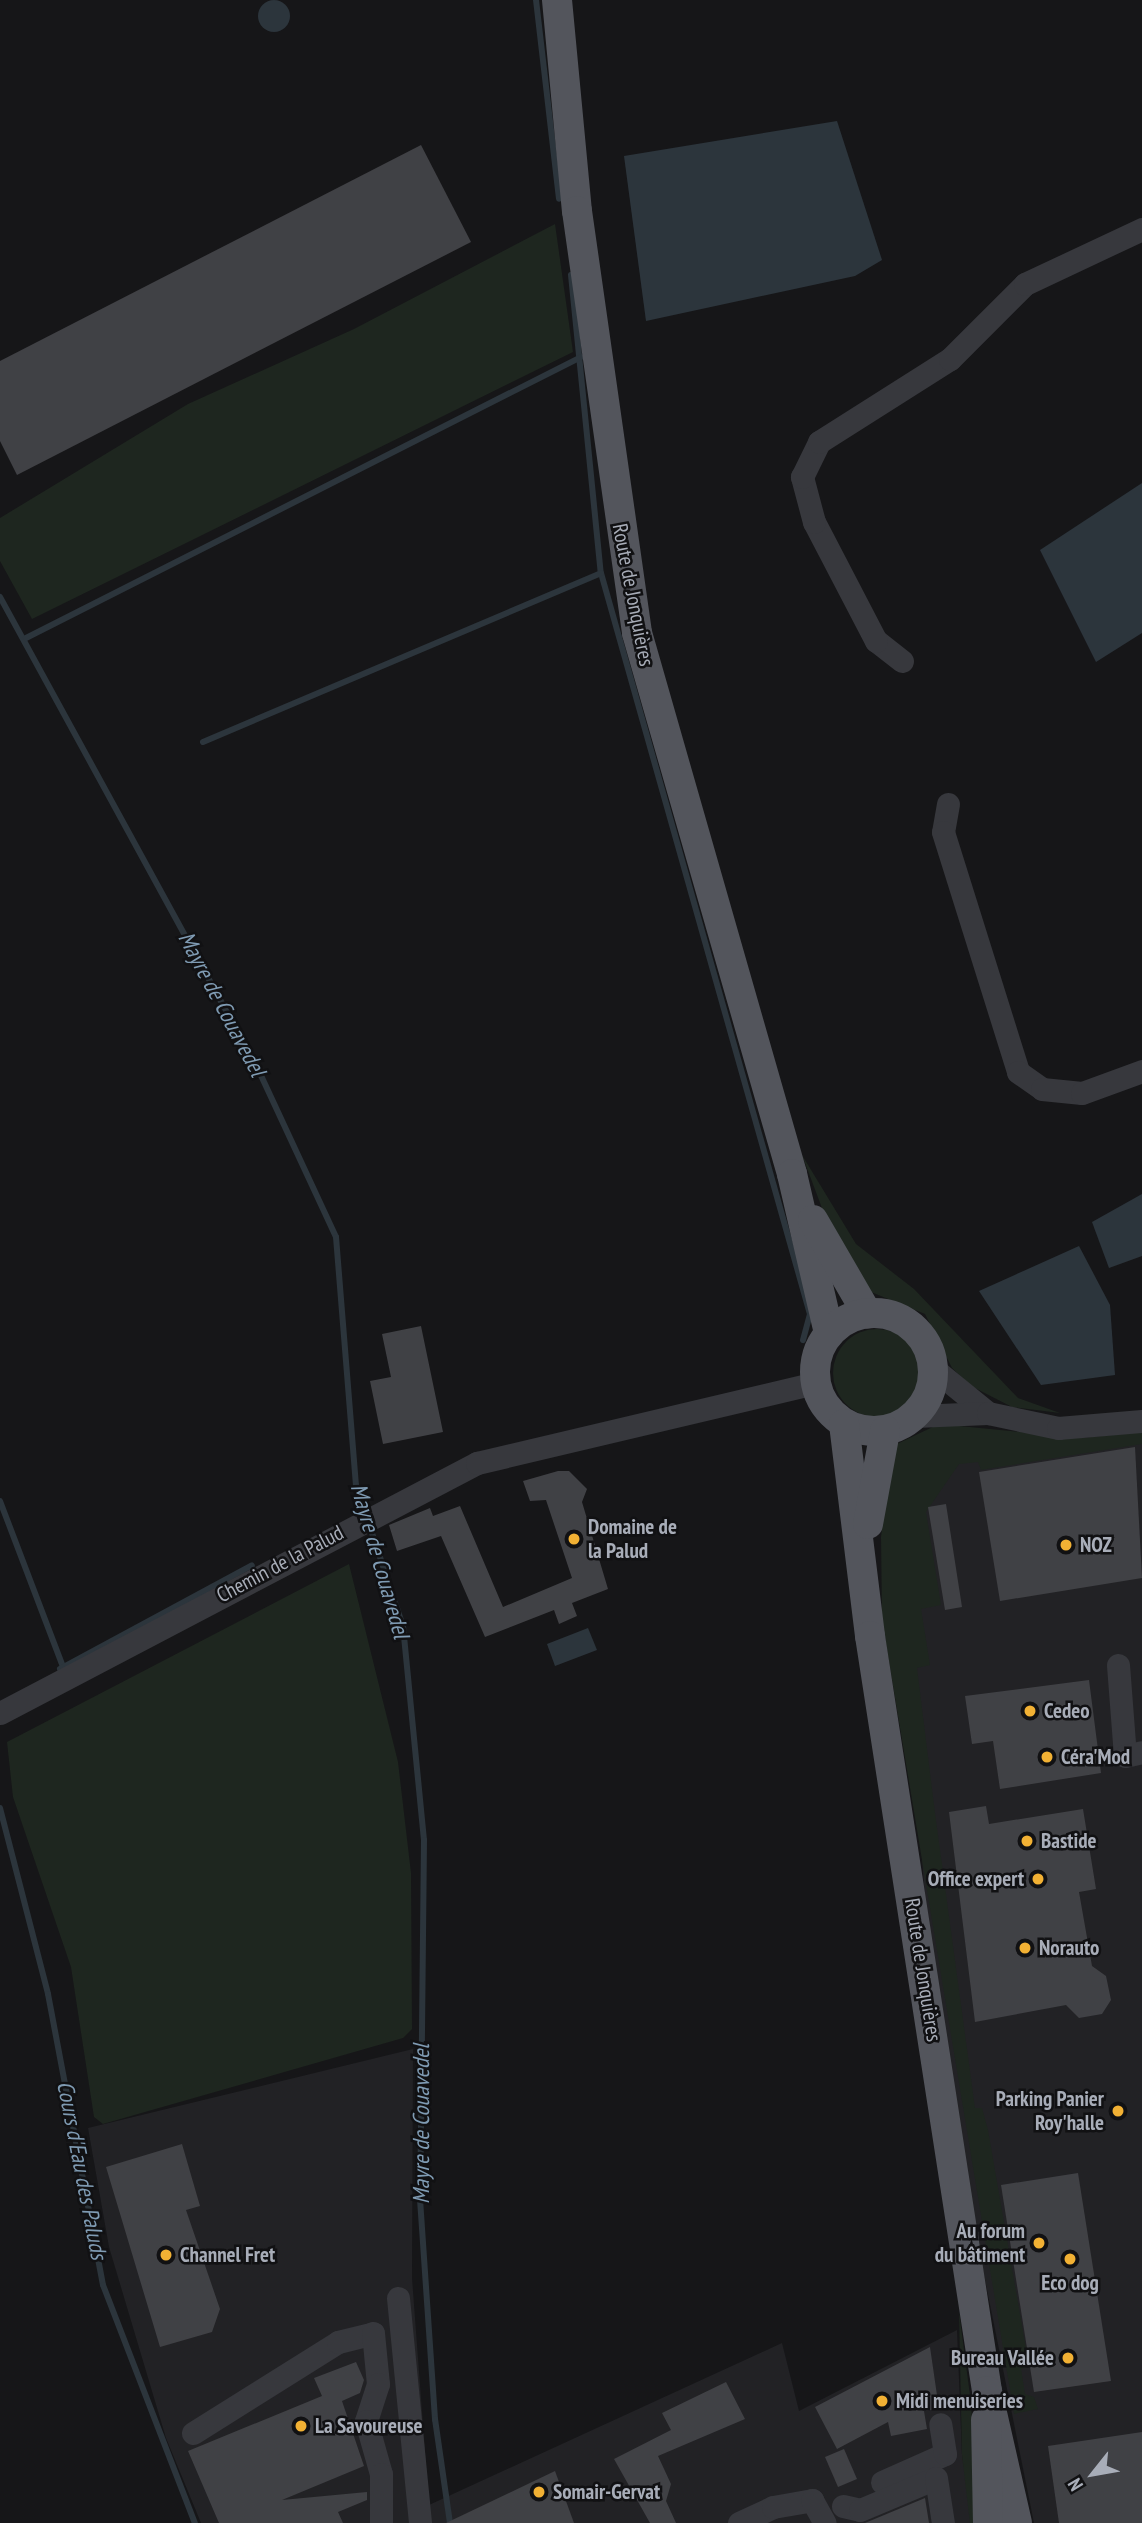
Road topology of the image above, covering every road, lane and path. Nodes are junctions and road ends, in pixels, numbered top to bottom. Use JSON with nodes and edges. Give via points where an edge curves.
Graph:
{"nodes":[{"id":1,"x":557,"y":0,"type":"edge"},
{"id":2,"x":1142,"y":229,"type":"edge"},
{"id":3,"x":902,"y":661,"type":"dead end"},
{"id":4,"x":948,"y":804,"type":"dead end"},
{"id":5,"x":1142,"y":1071,"type":"edge"},
{"id":6,"x":792,"y":1174,"type":"junction"},
{"id":7,"x":867,"y":1313,"type":"junction"},
{"id":8,"x":829,"y":1333,"type":"junction"},
{"id":9,"x":934,"y":1368,"type":"junction"},
{"id":10,"x":815,"y":1383,"type":"junction"},
{"id":11,"x":988,"y":1413,"type":"junction"},
{"id":12,"x":915,"y":1416,"type":"junction"},
{"id":13,"x":1142,"y":1421,"type":"edge"},
{"id":14,"x":844,"y":1424,"type":"junction"},
{"id":15,"x":885,"y":1431,"type":"junction"},
{"id":16,"x":864,"y":1549,"type":"junction"},
{"id":17,"x":1118,"y":1665,"type":"dead end"},
{"id":18,"x":0,"y":1713,"type":"edge"},
{"id":19,"x":1142,"y":1752,"type":"edge"},
{"id":20,"x":398,"y":2298,"type":"dead end"},
{"id":21,"x":987,"y":2391,"type":"junction"},
{"id":22,"x":940,"y":2424,"type":"dead end"},
{"id":23,"x":193,"y":2434,"type":"dead end"},
{"id":24,"x":882,"y":2482,"type":"dead end"},
{"id":25,"x":843,"y":2506,"type":"dead end"},
{"id":26,"x":381,"y":2523,"type":"edge"},
{"id":27,"x":420,"y":2523,"type":"edge"},
{"id":28,"x":739,"y":2523,"type":"edge"},
{"id":29,"x":825,"y":2523,"type":"edge"},
{"id":30,"x":943,"y":2523,"type":"edge"},
{"id":31,"x":988,"y":2523,"type":"edge"},
{"id":32,"x":1017,"y":2523,"type":"edge"}],
"edges":[{"from":1,"to":6,"type":"main road","name":"Route de Jonquières","via":[[578,223],[638,633]]},
{"from":2,"to":3,"type":"street","via":[[1025,284],[950,359],[819,442],[802,477],[814,522],[876,641]]},
{"from":4,"to":5,"type":"street","via":[[943,832],[1018,1072],[1042,1089],[1082,1093]]},
{"from":6,"to":7,"type":"main road","name":"Route de Jonquières","via":[[836,1267]]},
{"from":6,"to":8,"type":"main road","name":"Route de Jonquières"},
{"from":7,"to":8,"type":"main road"},
{"from":7,"to":9,"type":"main road","via":[[912,1327]]},
{"from":8,"to":10,"type":"main road","via":[[820,1348]]},
{"from":9,"to":11,"type":"street"},
{"from":9,"to":12,"type":"main road","via":[[926,1403]]},
{"from":10,"to":14,"type":"main road","via":[[822,1401]]},
{"from":10,"to":18,"type":"street","name":"Chemin de la Palud","via":[[477,1463]]},
{"from":11,"to":12,"type":"street"},
{"from":11,"to":13,"type":"street","via":[[1058,1428]]},
{"from":12,"to":15,"type":"main road"},
{"from":14,"to":15,"type":"main road"},
{"from":14,"to":16,"type":"main road","name":"Route de Jonquières"},
{"from":15,"to":16,"type":"main road","name":"Route de Jonquières"},
{"from":16,"to":21,"type":"main road","name":"Route de Jonquières","via":[[870,1636]]},
{"from":17,"to":19,"type":"street","via":[[1125,1756]]},
{"from":20,"to":27,"type":"street"},
{"from":21,"to":31,"type":"main road","name":"Route de Jonquières"},
{"from":21,"to":32,"type":"main road","name":"Route de Jonquières"},
{"from":22,"to":24,"type":"street","via":[[945,2454]]},
{"from":23,"to":26,"type":"street","via":[[338,2342],[373,2333],[378,2384],[366,2421],[381,2474]]},
{"from":25,"to":30,"type":"street","via":[[860,2510],[936,2478]]},
{"from":28,"to":29,"type":"street","via":[[773,2507],[812,2500]]}]}
